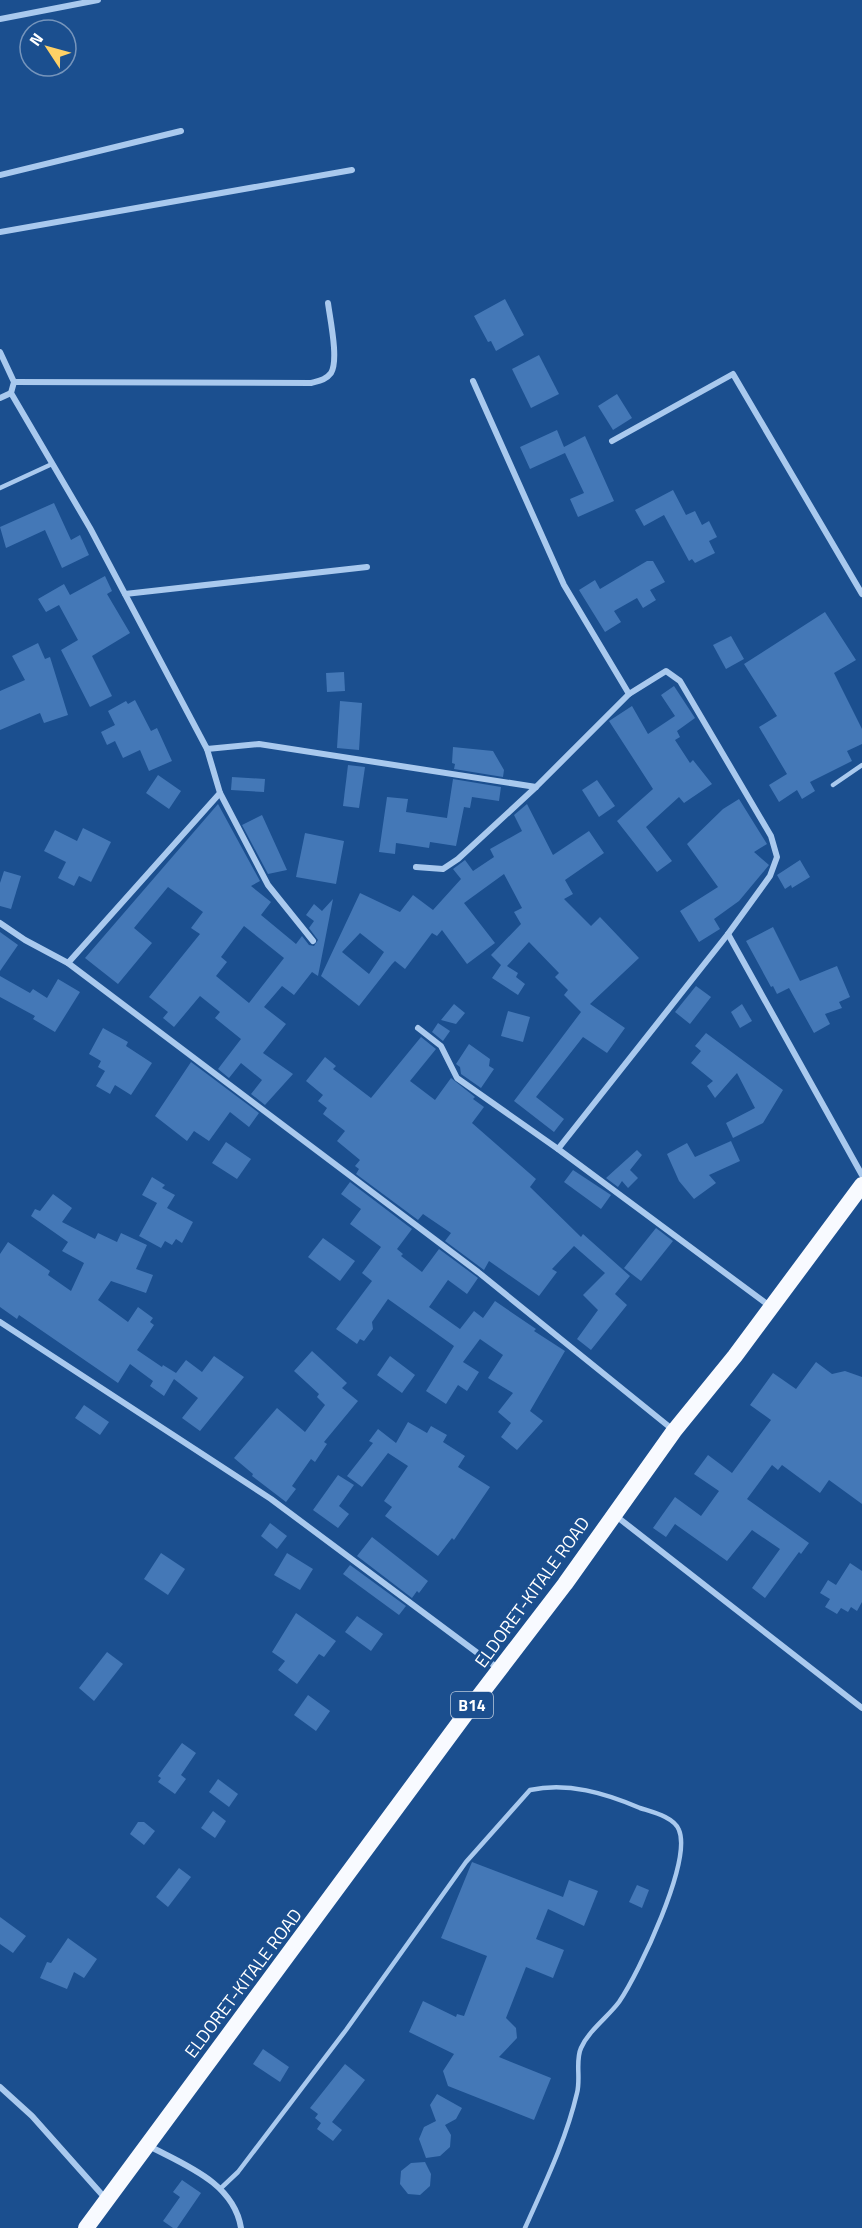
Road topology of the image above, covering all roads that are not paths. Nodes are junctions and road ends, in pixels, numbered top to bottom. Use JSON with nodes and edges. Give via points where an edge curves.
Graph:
{"nodes":[{"id":1,"x":98,"y":0,"type":"edge"},
{"id":2,"x":0,"y":19,"type":"edge"},
{"id":3,"x":182,"y":131,"type":"dead end"},
{"id":4,"x":352,"y":170,"type":"dead end"},
{"id":5,"x":0,"y":175,"type":"edge"},
{"id":6,"x":0,"y":232,"type":"edge"},
{"id":7,"x":328,"y":303,"type":"dead end"},
{"id":8,"x":0,"y":352,"type":"edge"},
{"id":9,"x":473,"y":381,"type":"dead end"},
{"id":10,"x":14,"y":382,"type":"junction"},
{"id":11,"x":11,"y":393,"type":"junction"},
{"id":12,"x":0,"y":398,"type":"edge"},
{"id":13,"x":612,"y":441,"type":"dead end"},
{"id":14,"x":52,"y":464,"type":"junction"},
{"id":15,"x":0,"y":488,"type":"edge"},
{"id":16,"x":368,"y":567,"type":"dead end"},
{"id":17,"x":125,"y":594,"type":"junction"},
{"id":18,"x":862,"y":594,"type":"edge"},
{"id":19,"x":629,"y":694,"type":"junction"},
{"id":20,"x":207,"y":749,"type":"junction"},
{"id":21,"x":862,"y":765,"type":"edge"},
{"id":22,"x":833,"y":785,"type":"dead end"},
{"id":23,"x":536,"y":787,"type":"junction"},
{"id":24,"x":220,"y":793,"type":"junction"},
{"id":25,"x":416,"y":867,"type":"dead end"},
{"id":26,"x":0,"y":923,"type":"edge"},
{"id":27,"x":728,"y":934,"type":"junction"},
{"id":28,"x":313,"y":941,"type":"dead end"},
{"id":29,"x":68,"y":963,"type":"junction"},
{"id":30,"x":418,"y":1028,"type":"dead end"},
{"id":31,"x":558,"y":1149,"type":"junction"},
{"id":32,"x":862,"y":1175,"type":"edge"},
{"id":33,"x":862,"y":1185,"type":"edge"},
{"id":34,"x":771,"y":1307,"type":"junction"},
{"id":35,"x":0,"y":1322,"type":"edge"},
{"id":36,"x":674,"y":1431,"type":"junction"},
{"id":37,"x":613,"y":1514,"type":"junction"},
{"id":38,"x":500,"y":1669,"type":"junction"},
{"id":39,"x":862,"y":1708,"type":"edge"},
{"id":40,"x":0,"y":2087,"type":"edge"},
{"id":41,"x":146,"y":2144,"type":"junction"},
{"id":42,"x":220,"y":2189,"type":"junction"},
{"id":43,"x":107,"y":2201,"type":"junction"},
{"id":44,"x":86,"y":2228,"type":"edge"},
{"id":45,"x":241,"y":2228,"type":"edge"},
{"id":46,"x":525,"y":2228,"type":"edge"}],
"edges":[{"from":1,"to":2,"type":"street"},
{"from":3,"to":5,"type":"street"},
{"from":4,"to":6,"type":"street"},
{"from":7,"to":10,"type":"street","via":[[334,359],[331,373],[323,380]]},
{"from":8,"to":10,"type":"street"},
{"from":9,"to":19,"type":"street","via":[[564,585]]},
{"from":10,"to":11,"type":"street"},
{"from":11,"to":12,"type":"street"},
{"from":11,"to":14,"type":"street"},
{"from":13,"to":18,"type":"street","via":[[733,374]]},
{"from":14,"to":15,"type":"lane"},
{"from":14,"to":17,"type":"street"},
{"from":16,"to":17,"type":"street"},
{"from":17,"to":20,"type":"street"},
{"from":19,"to":23,"type":"street"},
{"from":19,"to":27,"type":"street","via":[[666,671],[680,681],[771,836],[777,857],[770,876]]},
{"from":20,"to":23,"type":"street","via":[[259,744]]},
{"from":20,"to":24,"type":"street"},
{"from":21,"to":22,"type":"lane"},
{"from":23,"to":25,"type":"street","via":[[458,859],[443,869]]},
{"from":24,"to":28,"type":"street","via":[[268,885]]},
{"from":24,"to":29,"type":"street"},
{"from":26,"to":29,"type":"street"},
{"from":27,"to":31,"type":"street"},
{"from":27,"to":32,"type":"street"},
{"from":29,"to":36,"type":"street","via":[[478,1272]]},
{"from":30,"to":31,"type":"street","via":[[441,1046],[457,1078]]},
{"from":31,"to":34,"type":"street"},
{"from":33,"to":34,"type":"highway","name":"ELDORET-KITALE ROAD","number":"B14"},
{"from":34,"to":36,"type":"highway","name":"ELDORET-KITALE ROAD","number":"B14"},
{"from":35,"to":38,"type":"street","via":[[271,1499]]},
{"from":36,"to":37,"type":"highway","name":"ELDORET-KITALE ROAD","number":"B14"},
{"from":37,"to":38,"type":"highway","name":"ELDORET-KITALE ROAD","number":"B14"},
{"from":37,"to":39,"type":"street"},
{"from":38,"to":41,"type":"highway","name":"ELDORET-KITALE ROAD","number":"B14"},
{"from":40,"to":43,"type":"street","via":[[32,2116]]},
{"from":41,"to":42,"type":"street","via":[[210,2179]]},
{"from":41,"to":43,"type":"highway","name":"ELDORET-KITALE ROAD","number":"B14"},
{"from":42,"to":45,"type":"street"},
{"from":42,"to":46,"type":"lane","via":[[238,2172],[346,2030],[466,1862],[530,1790],[571,1786],[666,1818],[678,1827],[682,1843],[676,1879],[644,1956],[619,2002],[580,2051],[578,2090],[563,2142]]},
{"from":43,"to":44,"type":"highway","name":"ELDORET-KITALE ROAD","number":"B14"}]}
